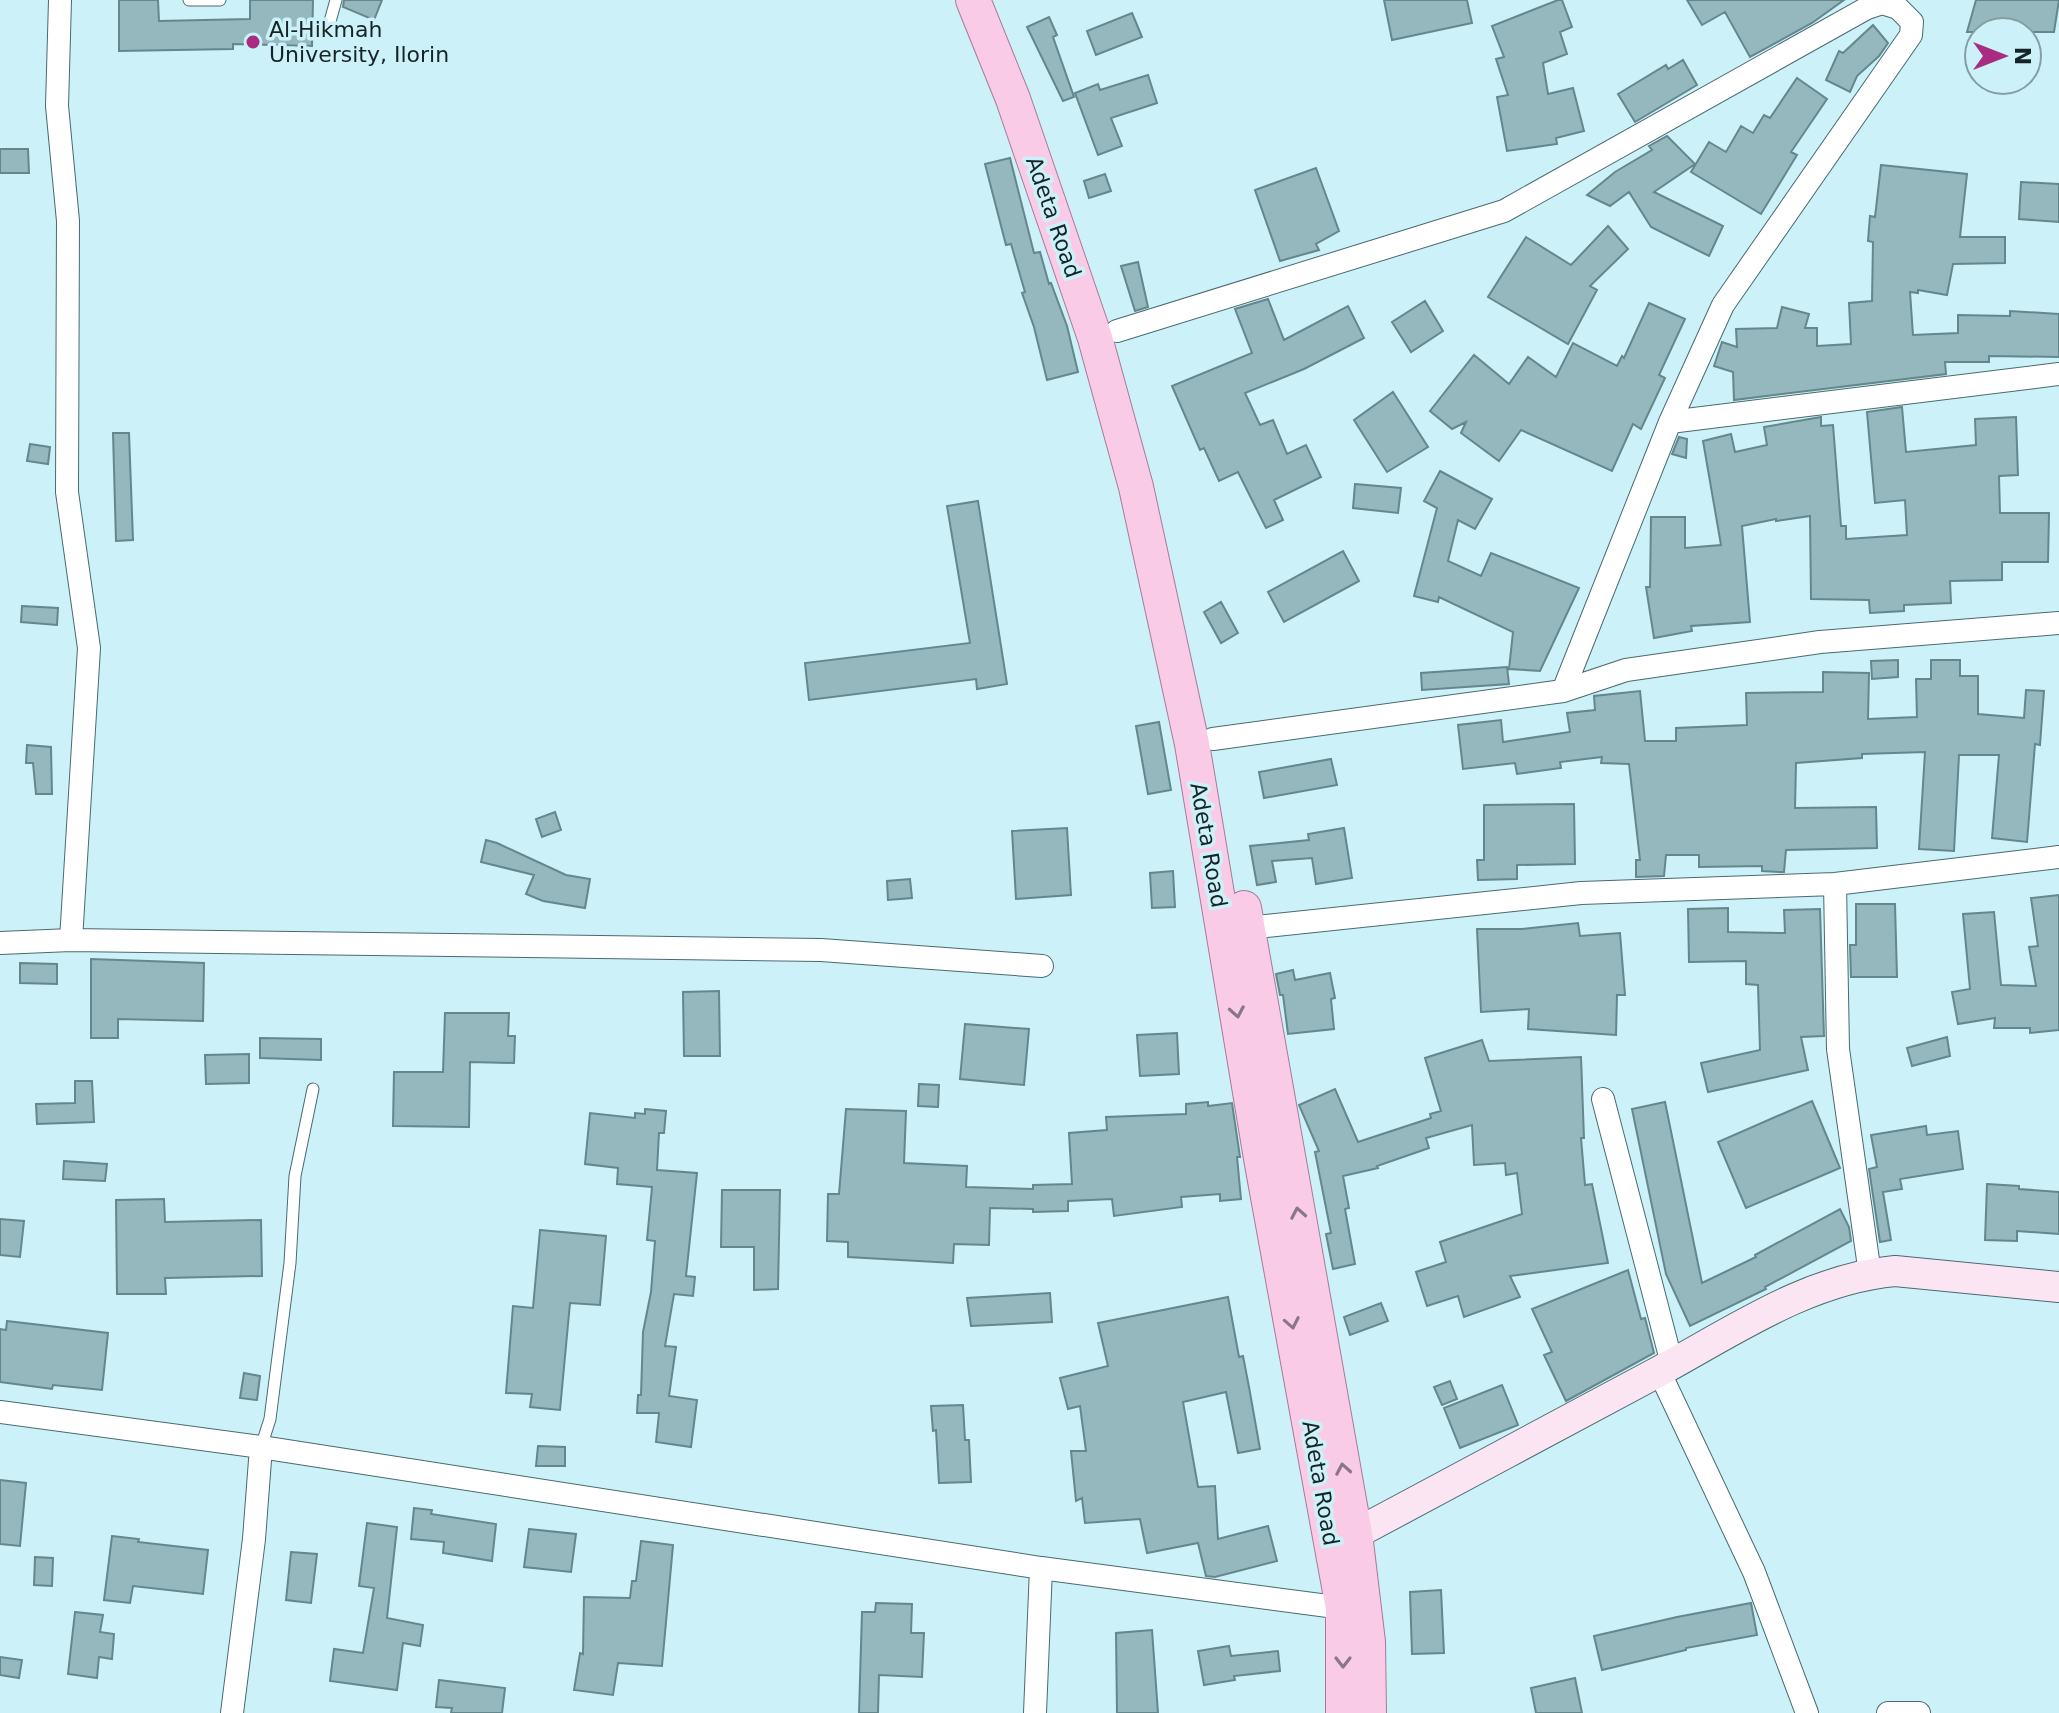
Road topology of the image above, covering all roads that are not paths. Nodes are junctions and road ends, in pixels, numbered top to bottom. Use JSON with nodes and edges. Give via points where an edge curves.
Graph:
{"nodes":[{"id":1,"x":60,"y":0,"type":"edge"},
{"id":2,"x":189,"y":0,"type":"edge"},
{"id":3,"x":220,"y":0,"type":"edge"},
{"id":4,"x":336,"y":0,"type":"edge"},
{"id":5,"x":973,"y":0,"type":"edge"},
{"id":6,"x":998,"y":0,"type":"edge"},
{"id":7,"x":327,"y":32,"type":"dead end"},
{"id":8,"x":1117,"y":331,"type":"junction"},
{"id":9,"x":2059,"y":374,"type":"edge"},
{"id":10,"x":1670,"y":422,"type":"junction"},
{"id":11,"x":2059,"y":623,"type":"edge"},
{"id":12,"x":1563,"y":691,"type":"junction"},
{"id":13,"x":1213,"y":739,"type":"junction"},
{"id":14,"x":2059,"y":857,"type":"edge"},
{"id":15,"x":1835,"y":884,"type":"junction"},
{"id":16,"x":1247,"y":928,"type":"junction"},
{"id":17,"x":71,"y":940,"type":"junction"},
{"id":18,"x":0,"y":943,"type":"edge"},
{"id":19,"x":1042,"y":966,"type":"dead end"},
{"id":20,"x":313,"y":1089,"type":"dead end"},
{"id":21,"x":1603,"y":1099,"type":"dead end"},
{"id":22,"x":1870,"y":1274,"type":"junction"},
{"id":23,"x":2059,"y":1287,"type":"edge"},
{"id":24,"x":1666,"y":1368,"type":"junction"},
{"id":25,"x":0,"y":1412,"type":"edge"},
{"id":26,"x":261,"y":1447,"type":"junction"},
{"id":27,"x":1355,"y":1534,"type":"junction"},
{"id":28,"x":1041,"y":1568,"type":"junction"},
{"id":29,"x":1343,"y":1608,"type":"junction"},
{"id":30,"x":232,"y":1713,"type":"edge"},
{"id":31,"x":1035,"y":1713,"type":"edge"},
{"id":32,"x":1343,"y":1713,"type":"edge"},
{"id":33,"x":1369,"y":1713,"type":"edge"},
{"id":34,"x":1807,"y":1713,"type":"edge"},
{"id":35,"x":1888,"y":1713,"type":"edge"},
{"id":36,"x":1919,"y":1713,"type":"edge"}],
"edges":[{"from":1,"to":17,"type":"street","via":[[57,106],[68,221],[67,492],[89,648]]},
{"from":2,"to":3,"type":"lane"},
{"from":4,"to":7,"type":"lane"},
{"from":5,"to":29,"type":"main road","name":"Adeta Road","one_way":true,"via":[[1090,323],[1136,487],[1192,744]]},
{"from":6,"to":8,"type":"main road","name":"Adeta Road"},
{"from":8,"to":10,"type":"street","via":[[1504,211],[1867,8],[1882,3],[1898,8],[1912,22],[1911,35],[1723,305]]},
{"from":8,"to":13,"type":"main road","name":"Adeta Road","via":[[1158,482]]},
{"from":9,"to":10,"type":"street"},
{"from":10,"to":12,"type":"street"},
{"from":11,"to":12,"type":"street","via":[[1805,644],[1626,670]]},
{"from":12,"to":13,"type":"street"},
{"from":13,"to":16,"type":"main road","name":"Adeta Road"},
{"from":14,"to":15,"type":"street"},
{"from":15,"to":16,"type":"street","via":[[1581,893]]},
{"from":15,"to":22,"type":"street","via":[[1838,1049]]},
{"from":27,"to":16,"type":"main road","name":"Adeta Road","one_way":true},
{"from":17,"to":18,"type":"street"},
{"from":17,"to":19,"type":"street","via":[[821,950]]},
{"from":20,"to":26,"type":"lane","via":[[295,1176],[290,1263],[270,1419]]},
{"from":21,"to":24,"type":"street"},
{"from":22,"to":23,"type":"street","via":[[1895,1271]]},
{"from":22,"to":24,"type":"street","via":[[1838,1281],[1764,1312]]},
{"from":24,"to":27,"type":"street"},
{"from":24,"to":34,"type":"street","via":[[1754,1572]]},
{"from":25,"to":26,"type":"street"},
{"from":26,"to":28,"type":"street"},
{"from":26,"to":30,"type":"street"},
{"from":27,"to":33,"type":"main road","name":"Adeta Road","via":[[1368,1642]]},
{"from":28,"to":29,"type":"street"},
{"from":28,"to":31,"type":"street"},
{"from":29,"to":32,"type":"main road","name":"Adeta Road","one_way":true},
{"from":35,"to":36,"type":"street"}]}
